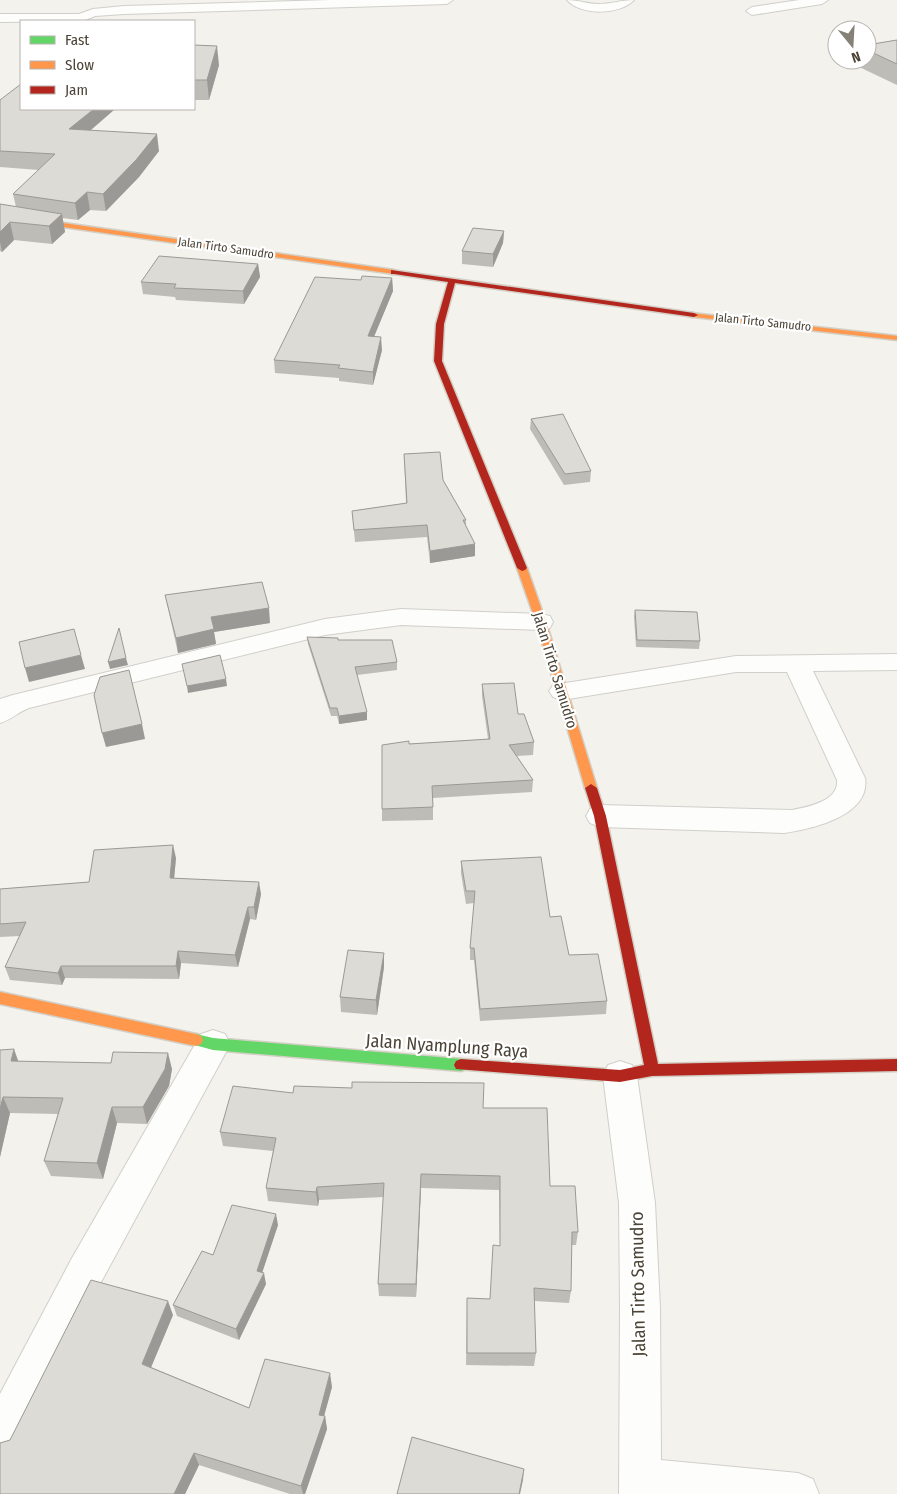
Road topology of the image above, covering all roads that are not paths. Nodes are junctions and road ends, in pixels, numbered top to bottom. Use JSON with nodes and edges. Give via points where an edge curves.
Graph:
{"nodes":[{"id":1,"x":447,"y":0,"type":"edge"},
{"id":2,"x":573,"y":0,"type":"edge"},
{"id":3,"x":628,"y":0,"type":"edge"},
{"id":4,"x":822,"y":0,"type":"edge"},
{"id":5,"x":752,"y":11,"type":"dead end"},
{"id":6,"x":0,"y":18,"type":"edge"},
{"id":7,"x":0,"y":216,"type":"edge"},
{"id":8,"x":452,"y":280,"type":"junction"},
{"id":9,"x":897,"y":338,"type":"edge"},
{"id":10,"x":541,"y":622,"type":"junction"},
{"id":11,"x":897,"y":662,"type":"edge"},
{"id":12,"x":796,"y":664,"type":"junction"},
{"id":13,"x":562,"y":691,"type":"junction"},
{"id":14,"x":0,"y":714,"type":"edge"},
{"id":15,"x":600,"y":816,"type":"junction"},
{"id":16,"x":0,"y":998,"type":"edge"},
{"id":17,"x":213,"y":1044,"type":"junction"},
{"id":18,"x":897,"y":1066,"type":"edge"},
{"id":19,"x":636,"y":1073,"type":"junction"},
{"id":20,"x":0,"y":1436,"type":"edge"},
{"id":21,"x":639,"y":1487,"type":"edge"},
{"id":22,"x":798,"y":1494,"type":"edge"}],
"edges":[{"from":1,"to":6,"type":"street","via":[[132,10],[81,18]]},
{"from":2,"to":3,"type":"street","via":[[593,9]]},
{"from":4,"to":5,"type":"street"},
{"from":7,"to":8,"type":"street","name":"Jalan Tirto Samudro"},
{"from":8,"to":9,"type":"street","name":"Jalan Tirto Samudro","via":[[693,315]]},
{"from":8,"to":10,"type":"street","name":"Jalan Tirto Samudro","via":[[440,324],[438,361],[510,534]]},
{"from":10,"to":13,"type":"street","name":"Jalan Tirto Samudro"},
{"from":10,"to":14,"type":"street","via":[[401,617],[325,627],[22,701]]},
{"from":11,"to":12,"type":"street"},
{"from":12,"to":13,"type":"street","via":[[736,664]]},
{"from":12,"to":15,"type":"street","via":[[850,776],[852,788],[837,805],[806,819],[784,822]]},
{"from":13,"to":15,"type":"street","name":"Jalan Tirto Samudro"},
{"from":15,"to":19,"type":"street","name":"Jalan Tirto Samudro"},
{"from":16,"to":17,"type":"street","name":"Jalan Nyamplung Raya"},
{"from":17,"to":19,"type":"street","name":"Jalan Nyamplung Raya","via":[[432,1063]]},
{"from":17,"to":20,"type":"street","via":[[86,1271]]},
{"from":18,"to":19,"type":"street","name":"Jalan Nyamplung Raya"},
{"from":19,"to":21,"type":"street","name":"Jalan Tirto Samudro"},
{"from":21,"to":22,"type":"street"}]}
